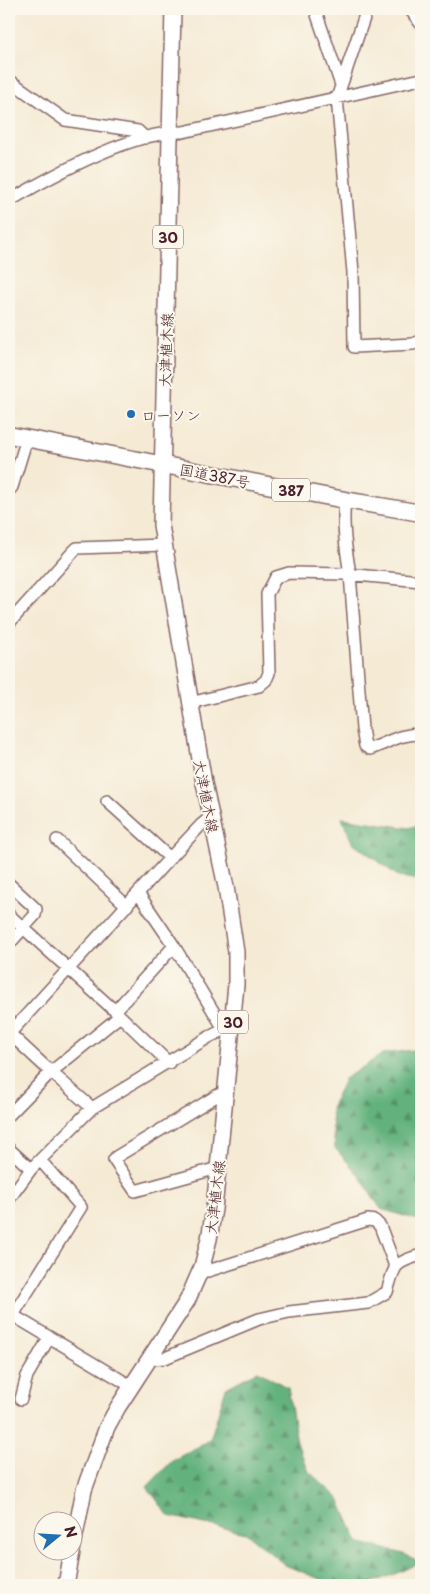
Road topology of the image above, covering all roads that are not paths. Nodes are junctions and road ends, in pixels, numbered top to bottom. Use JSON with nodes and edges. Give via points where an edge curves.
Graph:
{"nodes":[{"id":1,"x":173,"y":9,"type":"edge"},
{"id":2,"x":315,"y":9,"type":"edge"},
{"id":3,"x":367,"y":9,"type":"edge"},
{"id":4,"x":410,"y":9,"type":"edge"},
{"id":5,"x":421,"y":24,"type":"edge"},
{"id":6,"x":421,"y":79,"type":"edge"},
{"id":7,"x":9,"y":80,"type":"edge"},
{"id":8,"x":341,"y":85,"type":"junction"},
{"id":9,"x":337,"y":98,"type":"junction"},
{"id":10,"x":171,"y":132,"type":"junction"},
{"id":11,"x":145,"y":138,"type":"junction"},
{"id":12,"x":9,"y":200,"type":"edge"},
{"id":13,"x":421,"y":341,"type":"edge"},
{"id":14,"x":9,"y":435,"type":"edge"},
{"id":15,"x":27,"y":438,"type":"junction"},
{"id":16,"x":162,"y":465,"type":"junction"},
{"id":17,"x":9,"y":490,"type":"edge"},
{"id":18,"x":345,"y":500,"type":"junction"},
{"id":19,"x":421,"y":513,"type":"edge"},
{"id":20,"x":164,"y":545,"type":"junction"},
{"id":21,"x":350,"y":574,"type":"junction"},
{"id":22,"x":421,"y":582,"type":"edge"},
{"id":23,"x":9,"y":623,"type":"edge"},
{"id":24,"x":190,"y":703,"type":"junction"},
{"id":25,"x":421,"y":734,"type":"edge"},
{"id":26,"x":107,"y":801,"type":"dead end"},
{"id":27,"x":211,"y":817,"type":"junction"},
{"id":28,"x":56,"y":840,"type":"dead end"},
{"id":29,"x":170,"y":858,"type":"junction"},
{"id":30,"x":9,"y":884,"type":"edge"},
{"id":31,"x":138,"y":893,"type":"junction"},
{"id":32,"x":127,"y":906,"type":"junction"},
{"id":33,"x":9,"y":915,"type":"edge"},
{"id":34,"x":23,"y":928,"type":"junction"},
{"id":35,"x":9,"y":944,"type":"edge"},
{"id":36,"x":174,"y":946,"type":"junction"},
{"id":37,"x":69,"y":969,"type":"junction"},
{"id":38,"x":117,"y":1013,"type":"junction"},
{"id":39,"x":228,"y":1027,"type":"junction"},
{"id":40,"x":9,"y":1034,"type":"edge"},
{"id":41,"x":169,"y":1063,"type":"junction"},
{"id":42,"x":51,"y":1072,"type":"junction"},
{"id":43,"x":226,"y":1094,"type":"junction"},
{"id":44,"x":92,"y":1108,"type":"junction"},
{"id":45,"x":9,"y":1116,"type":"edge"},
{"id":46,"x":9,"y":1149,"type":"edge"},
{"id":47,"x":40,"y":1160,"type":"junction"},
{"id":48,"x":218,"y":1168,"type":"junction"},
{"id":49,"x":31,"y":1169,"type":"junction"},
{"id":50,"x":9,"y":1199,"type":"edge"},
{"id":51,"x":421,"y":1254,"type":"edge"},
{"id":52,"x":394,"y":1266,"type":"junction"},
{"id":53,"x":200,"y":1271,"type":"junction"},
{"id":54,"x":11,"y":1314,"type":"edge"},
{"id":55,"x":49,"y":1338,"type":"junction"},
{"id":56,"x":150,"y":1358,"type":"junction"},
{"id":57,"x":131,"y":1386,"type":"junction"},
{"id":58,"x":21,"y":1399,"type":"dead end"},
{"id":59,"x":80,"y":1512,"type":"edge"},
{"id":60,"x":70,"y":1562,"type":"edge"},
{"id":61,"x":66,"y":1585,"type":"edge"}],
"edges":[{"from":1,"to":10,"type":"main road","name":"大津植木線","number":"30"},
{"from":2,"to":8,"type":"street"},
{"from":3,"to":8,"type":"street"},
{"from":4,"to":5,"type":"street"},
{"from":6,"to":9,"type":"street"},
{"from":7,"to":11,"type":"street","via":[[65,120],[138,131]]},
{"from":8,"to":9,"type":"street"},
{"from":9,"to":10,"type":"street"},
{"from":9,"to":13,"type":"street","via":[[353,272],[354,347]]},
{"from":10,"to":11,"type":"street"},
{"from":10,"to":16,"type":"main road","name":"大津植木線","number":"30"},
{"from":11,"to":12,"type":"street","via":[[94,157]]},
{"from":14,"to":15,"type":"highway","name":"国道387号","number":"387"},
{"from":15,"to":16,"type":"highway","name":"国道387号","number":"387"},
{"from":15,"to":17,"type":"street"},
{"from":16,"to":18,"type":"highway","name":"国道387号","number":"387"},
{"from":16,"to":20,"type":"main road","name":"大津植木線","number":"30","via":[[161,526]]},
{"from":18,"to":19,"type":"highway","name":"国道387号","number":"387"},
{"from":18,"to":21,"type":"street","via":[[343,513]]},
{"from":20,"to":23,"type":"street","via":[[77,548]]},
{"from":20,"to":24,"type":"main road","name":"大津植木線","number":"30"},
{"from":21,"to":22,"type":"street"},
{"from":21,"to":24,"type":"street","via":[[289,573],[276,577],[267,594],[269,673],[266,680],[259,686]]},
{"from":21,"to":25,"type":"street","via":[[365,746],[370,749],[394,738]]},
{"from":24,"to":27,"type":"main road","name":"大津植木線","number":"30"},
{"from":26,"to":29,"type":"street"},
{"from":27,"to":29,"type":"street"},
{"from":27,"to":39,"type":"main road","name":"大津植木線","number":"30","via":[[236,952],[236,985]]},
{"from":28,"to":32,"type":"street"},
{"from":29,"to":31,"type":"street"},
{"from":30,"to":34,"type":"street","via":[[36,909],[35,915]]},
{"from":31,"to":32,"type":"street"},
{"from":31,"to":36,"type":"street"},
{"from":32,"to":37,"type":"street"},
{"from":33,"to":34,"type":"street"},
{"from":34,"to":35,"type":"street"},
{"from":34,"to":37,"type":"street"},
{"from":36,"to":38,"type":"street"},
{"from":36,"to":39,"type":"street"},
{"from":37,"to":38,"type":"street"},
{"from":37,"to":40,"type":"street"},
{"from":38,"to":41,"type":"street"},
{"from":38,"to":42,"type":"street"},
{"from":39,"to":41,"type":"street"},
{"from":39,"to":43,"type":"main road","name":"大津植木線","number":"30"},
{"from":40,"to":42,"type":"street"},
{"from":41,"to":44,"type":"street"},
{"from":42,"to":44,"type":"street"},
{"from":42,"to":45,"type":"street"},
{"from":43,"to":48,"type":"main road","name":"大津植木線","number":"30"},
{"from":43,"to":48,"type":"street","via":[[190,1112],[114,1160],[135,1191]]},
{"from":44,"to":47,"type":"street"},
{"from":46,"to":49,"type":"street"},
{"from":47,"to":49,"type":"street"},
{"from":47,"to":54,"type":"street","via":[[81,1207]]},
{"from":48,"to":53,"type":"main road","name":"大津植木線","number":"30","via":[[209,1239]]},
{"from":49,"to":50,"type":"street"},
{"from":51,"to":52,"type":"street"},
{"from":52,"to":53,"type":"street","via":[[380,1226],[368,1220]]},
{"from":52,"to":56,"type":"street","via":[[387,1292],[368,1303],[259,1319],[164,1358]]},
{"from":53,"to":56,"type":"main road","name":"大津植木線","number":"30","via":[[187,1301]]},
{"from":54,"to":55,"type":"street"},
{"from":55,"to":57,"type":"street"},
{"from":55,"to":58,"type":"street","via":[[27,1376]]},
{"from":56,"to":57,"type":"main road","name":"大津植木線","number":"30"},
{"from":57,"to":59,"type":"main road","name":"大津植木線","number":"30","via":[[107,1427],[84,1490]]},
{"from":60,"to":61,"type":"main road","name":"大津植木線","number":"30"}]}
